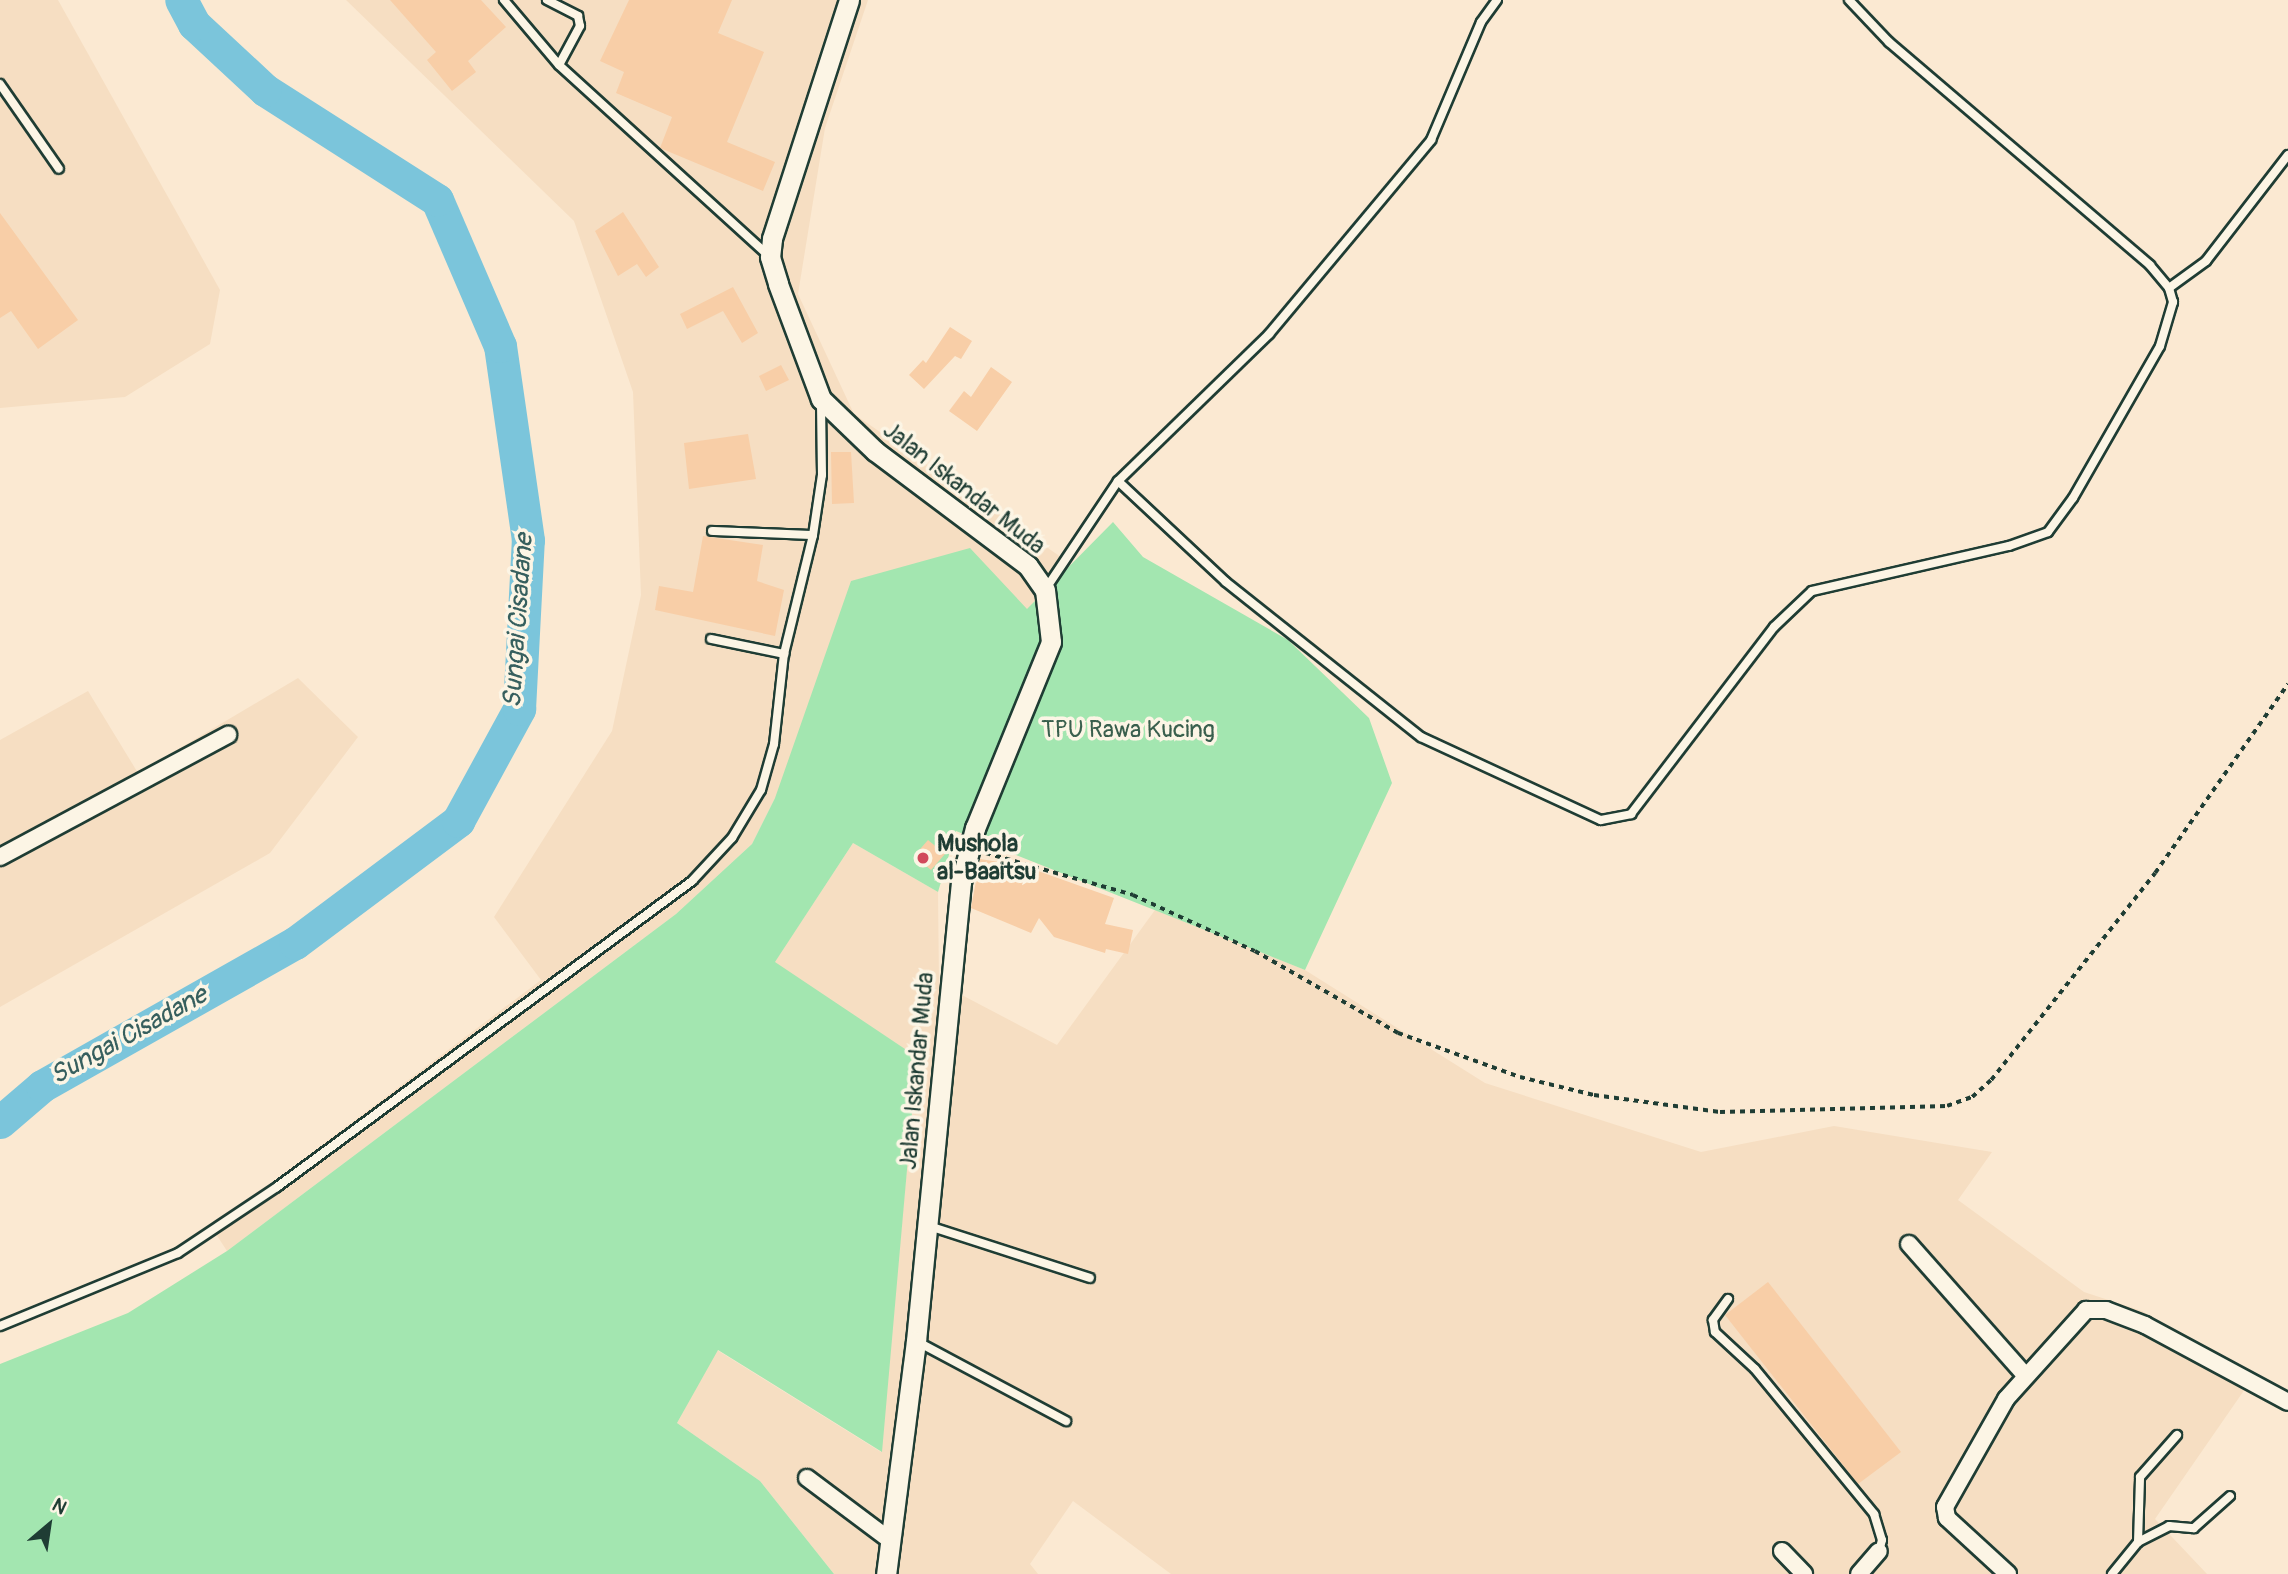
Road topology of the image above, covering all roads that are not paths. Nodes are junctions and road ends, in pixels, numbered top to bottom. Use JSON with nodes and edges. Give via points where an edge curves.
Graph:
{"nodes":[{"id":1,"x":504,"y":0,"type":"edge"},
{"id":2,"x":547,"y":0,"type":"edge"},
{"id":3,"x":849,"y":0,"type":"edge"},
{"id":4,"x":1497,"y":0,"type":"edge"},
{"id":5,"x":1849,"y":0,"type":"edge"},
{"id":6,"x":559,"y":65,"type":"junction"},
{"id":7,"x":0,"y":84,"type":"edge"},
{"id":8,"x":2288,"y":155,"type":"edge"},
{"id":9,"x":59,"y":169,"type":"dead end"},
{"id":10,"x":770,"y":257,"type":"junction"},
{"id":11,"x":2169,"y":288,"type":"junction"},
{"id":12,"x":821,"y":399,"type":"junction"},
{"id":13,"x":1118,"y":481,"type":"junction"},
{"id":14,"x":712,"y":531,"type":"dead end"},
{"id":15,"x":813,"y":535,"type":"junction"},
{"id":16,"x":1045,"y":590,"type":"junction"},
{"id":17,"x":711,"y":639,"type":"dead end"},
{"id":18,"x":784,"y":654,"type":"junction"},
{"id":19,"x":228,"y":735,"type":"dead end"},
{"id":20,"x":0,"y":858,"type":"edge"},
{"id":21,"x":927,"y":1225,"type":"junction"},
{"id":22,"x":1909,"y":1244,"type":"dead end"},
{"id":23,"x":1090,"y":1278,"type":"dead end"},
{"id":24,"x":1728,"y":1299,"type":"dead end"},
{"id":25,"x":0,"y":1326,"type":"edge"},
{"id":26,"x":916,"y":1341,"type":"junction"},
{"id":27,"x":2024,"y":1374,"type":"junction"},
{"id":28,"x":2288,"y":1402,"type":"edge"},
{"id":29,"x":1066,"y":1421,"type":"dead end"},
{"id":30,"x":2177,"y":1435,"type":"dead end"},
{"id":31,"x":807,"y":1478,"type":"dead end"},
{"id":32,"x":2230,"y":1496,"type":"dead end"},
{"id":33,"x":890,"y":1540,"type":"junction"},
{"id":34,"x":2138,"y":1542,"type":"junction"},
{"id":35,"x":1782,"y":1551,"type":"dead end"},
{"id":36,"x":1879,"y":1551,"type":"joint"},
{"id":37,"x":886,"y":1574,"type":"edge"},
{"id":38,"x":1804,"y":1574,"type":"edge"},
{"id":39,"x":1859,"y":1574,"type":"edge"},
{"id":40,"x":2008,"y":1574,"type":"edge"},
{"id":41,"x":2112,"y":1574,"type":"edge"}],
"edges":[{"from":1,"to":6,"type":"lane"},
{"from":2,"to":6,"type":"lane","via":[[578,16],[580,26]]},
{"from":3,"to":10,"type":"street"},
{"from":4,"to":13,"type":"lane","via":[[1481,22],[1431,140],[1402,177],[1269,334]]},
{"from":5,"to":11,"type":"lane","via":[[1889,42],[2150,265]]},
{"from":6,"to":10,"type":"lane"},
{"from":7,"to":9,"type":"lane"},
{"from":8,"to":11,"type":"lane","via":[[2206,261]]},
{"from":10,"to":12,"type":"street","name":"Jalan Iskandar Muda"},
{"from":11,"to":13,"type":"lane","via":[[2173,302],[2160,346],[2073,498],[2048,532],[2009,546],[1812,591],[1774,627],[1631,814],[1601,820],[1421,737],[1226,582]]},
{"from":12,"to":15,"type":"lane","via":[[822,475]]},
{"from":12,"to":16,"type":"street","name":"Jalan Iskandar Muda","via":[[874,451],[1028,566]]},
{"from":13,"to":16,"type":"lane"},
{"from":14,"to":15,"type":"lane"},
{"from":15,"to":18,"type":"lane"},
{"from":16,"to":21,"type":"street","name":"Jalan Iskandar Muda","via":[[1051,642],[970,848],[954,942]]},
{"from":17,"to":18,"type":"lane"},
{"from":18,"to":25,"type":"lane","via":[[774,744],[761,790],[732,838],[692,881],[277,1187],[178,1253]]},
{"from":19,"to":20,"type":"street"},
{"from":21,"to":23,"type":"lane"},
{"from":21,"to":26,"type":"street","name":"Jalan Iskandar Muda"},
{"from":22,"to":27,"type":"street"},
{"from":24,"to":36,"type":"lane","via":[[1713,1320],[1715,1332],[1755,1369],[1874,1514],[1882,1540]]},
{"from":26,"to":29,"type":"lane"},
{"from":26,"to":33,"type":"street","name":"Jalan Iskandar Muda"},
{"from":27,"to":28,"type":"street","via":[[2085,1310],[2106,1310],[2157,1331]]},
{"from":27,"to":40,"type":"street","via":[[1945,1507],[1947,1518]]},
{"from":30,"to":34,"type":"lane","via":[[2140,1477]]},
{"from":31,"to":33,"type":"street"},
{"from":32,"to":34,"type":"lane","via":[[2194,1528],[2169,1526]]},
{"from":33,"to":37,"type":"street","name":"Jalan Iskandar Muda"},
{"from":34,"to":41,"type":"lane"},
{"from":35,"to":38,"type":"street"},
{"from":36,"to":39,"type":"street"}]}
